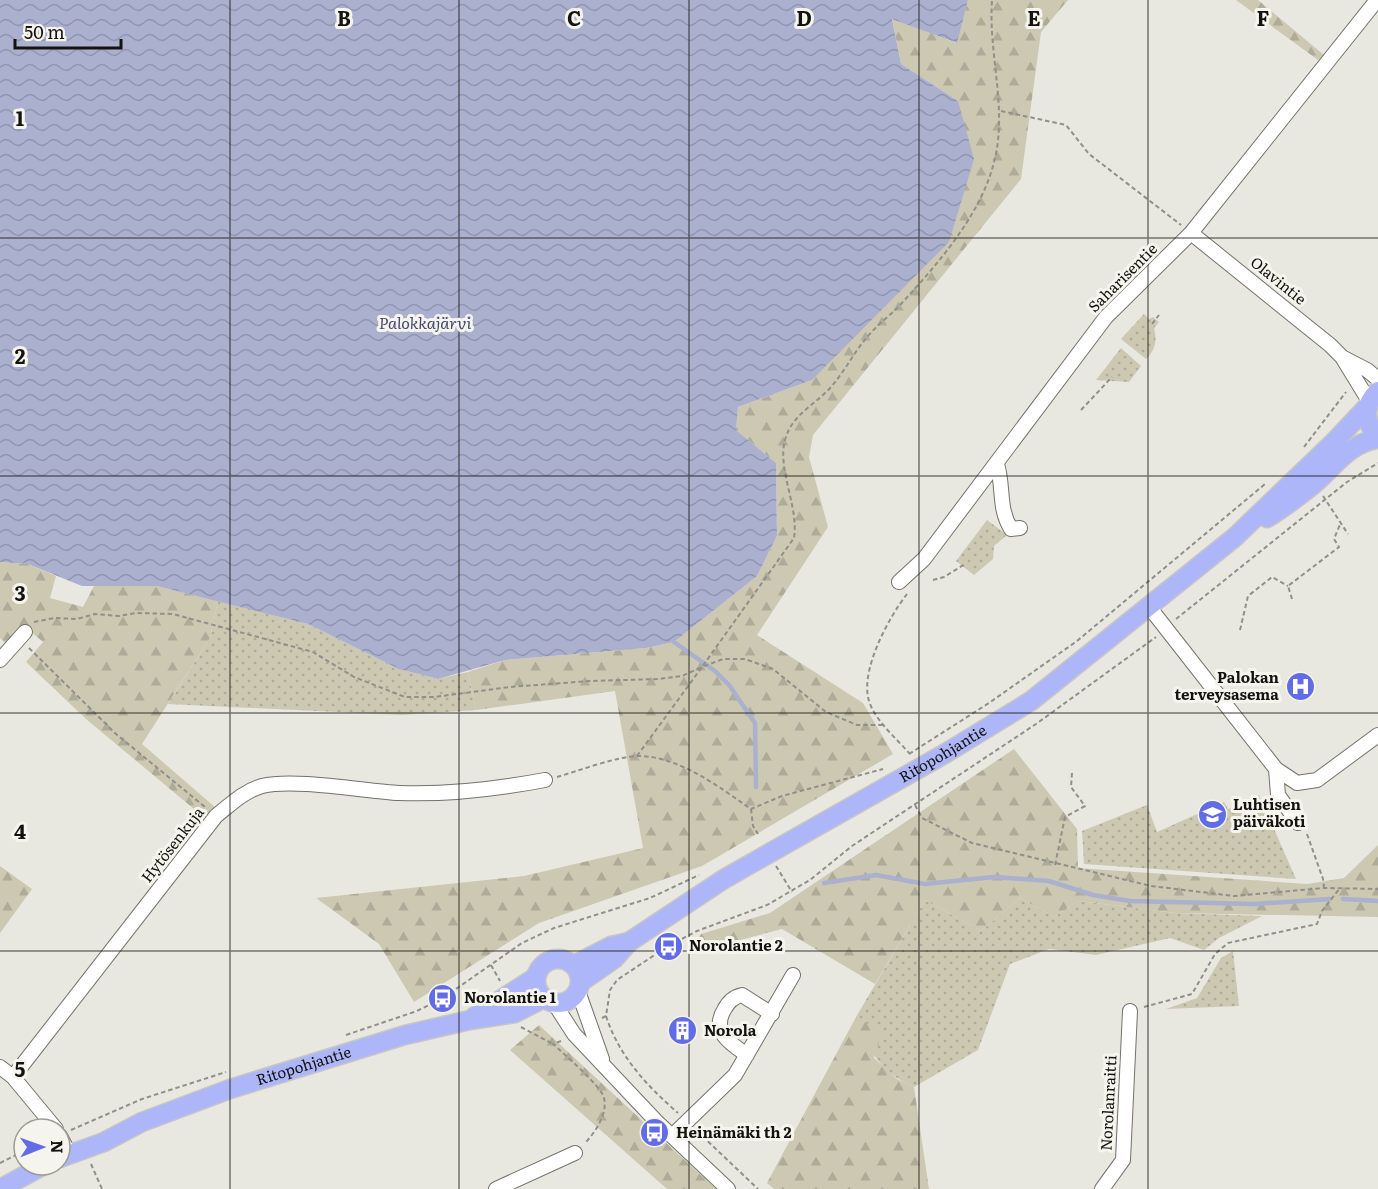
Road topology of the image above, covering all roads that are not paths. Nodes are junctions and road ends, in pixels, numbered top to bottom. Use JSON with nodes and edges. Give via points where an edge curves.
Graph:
{"nodes":[{"id":1,"x":1377,"y":0,"type":"edge"},
{"id":2,"x":1191,"y":233,"type":"junction"},
{"id":3,"x":1342,"y":357,"type":"junction"},
{"id":4,"x":1378,"y":379,"type":"edge"},
{"id":5,"x":1371,"y":400,"type":"edge"},
{"id":6,"x":1378,"y":437,"type":"edge"},
{"id":7,"x":998,"y":464,"type":"junction"},
{"id":8,"x":1020,"y":528,"type":"dead end"},
{"id":9,"x":1235,"y":537,"type":"junction"},
{"id":10,"x":898,"y":582,"type":"dead end"},
{"id":11,"x":1150,"y":608,"type":"junction"},
{"id":12,"x":25,"y":632,"type":"road end"},
{"id":13,"x":0,"y":660,"type":"edge"},
{"id":14,"x":1378,"y":735,"type":"edge"},
{"id":15,"x":1276,"y":769,"type":"junction"},
{"id":16,"x":545,"y":780,"type":"road end"},
{"id":17,"x":1298,"y":823,"type":"road end"},
{"id":18,"x":629,"y":942,"type":"junction"},
{"id":19,"x":574,"y":965,"type":"junction"},
{"id":20,"x":793,"y":975,"type":"dead end"},
{"id":21,"x":536,"y":977,"type":"junction"},
{"id":22,"x":579,"y":987,"type":"junction"},
{"id":23,"x":549,"y":1001,"type":"junction"},
{"id":24,"x":1130,"y":1011,"type":"road end"},
{"id":25,"x":772,"y":1014,"type":"junction"},
{"id":26,"x":470,"y":1020,"type":"junction"},
{"id":27,"x":747,"y":1055,"type":"junction"},
{"id":28,"x":604,"y":1064,"type":"junction"},
{"id":29,"x":0,"y":1068,"type":"edge"},
{"id":30,"x":13,"y":1077,"type":"junction"},
{"id":31,"x":48,"y":1117,"type":"edge"},
{"id":32,"x":672,"y":1136,"type":"junction"},
{"id":33,"x":72,"y":1152,"type":"edge"},
{"id":34,"x":575,"y":1153,"type":"road end"},
{"id":35,"x":22,"y":1177,"type":"edge"},
{"id":36,"x":0,"y":1189,"type":"edge"},
{"id":37,"x":496,"y":1189,"type":"edge"},
{"id":38,"x":728,"y":1189,"type":"edge"},
{"id":39,"x":1102,"y":1189,"type":"edge"}],
"edges":[{"from":1,"to":2,"type":"street","name":"Saharisentie"},
{"from":2,"to":3,"type":"street","name":"Olavintie"},
{"from":2,"to":7,"type":"street","name":"Saharisentie","via":[[1106,317]]},
{"from":3,"to":4,"type":"street","name":"Olavintie"},
{"from":3,"to":5,"type":"street","name":"Olavintie"},
{"from":5,"to":6,"type":"main road","via":[[1368,423]]},
{"from":5,"to":9,"type":"main road","name":"Ritopohjantie","via":[[1336,440]]},
{"from":6,"to":9,"type":"main road","name":"Ritopohjantie","via":[[1349,450],[1314,484]]},
{"from":7,"to":8,"type":"street","via":[[1004,518],[1011,529]]},
{"from":7,"to":10,"type":"street","name":"Saharisentie","via":[[924,560]]},
{"from":9,"to":11,"type":"main road","name":"Ritopohjantie"},
{"from":11,"to":15,"type":"street"},
{"from":11,"to":18,"type":"main road","name":"Ritopohjantie","via":[[1030,701],[724,879]]},
{"from":12,"to":13,"type":"street"},
{"from":14,"to":15,"type":"street","via":[[1317,780],[1297,783]]},
{"from":15,"to":17,"type":"street","via":[[1278,795]]},
{"from":16,"to":30,"type":"street","name":"Hytösenkuja","via":[[453,793],[283,784],[243,794],[216,816]]},
{"from":18,"to":19,"type":"main road","name":"Ritopohjantie","via":[[611,946]]},
{"from":18,"to":22,"type":"main road","name":"Ritopohjantie"},
{"from":19,"to":21,"type":"main road","via":[[555,959],[542,965]]},
{"from":19,"to":22,"type":"main road"},
{"from":20,"to":25,"type":"street"},
{"from":21,"to":23,"type":"main road","via":[[538,991]]},
{"from":21,"to":26,"type":"main road","name":"Ritopohjantie"},
{"from":22,"to":23,"type":"main road","via":[[568,1001]]},
{"from":22,"to":28,"type":"street"},
{"from":23,"to":26,"type":"main road","name":"Ritopohjantie","via":[[515,1013]]},
{"from":23,"to":28,"type":"street"},
{"from":24,"to":39,"type":"street","name":"Norolanraitti","via":[[1123,1160]]},
{"from":25,"to":27,"type":"street"},
{"from":25,"to":27,"type":"street","via":[[742,994],[724,1008],[720,1030]]},
{"from":26,"to":33,"type":"main road","name":"Ritopohjantie","via":[[405,1035],[230,1089]]},
{"from":27,"to":32,"type":"street","via":[[735,1075]]},
{"from":28,"to":32,"type":"street"},
{"from":29,"to":30,"type":"street"},
{"from":30,"to":31,"type":"street"},
{"from":32,"to":38,"type":"street"},
{"from":34,"to":37,"type":"street"},
{"from":35,"to":36,"type":"main road"}]}
